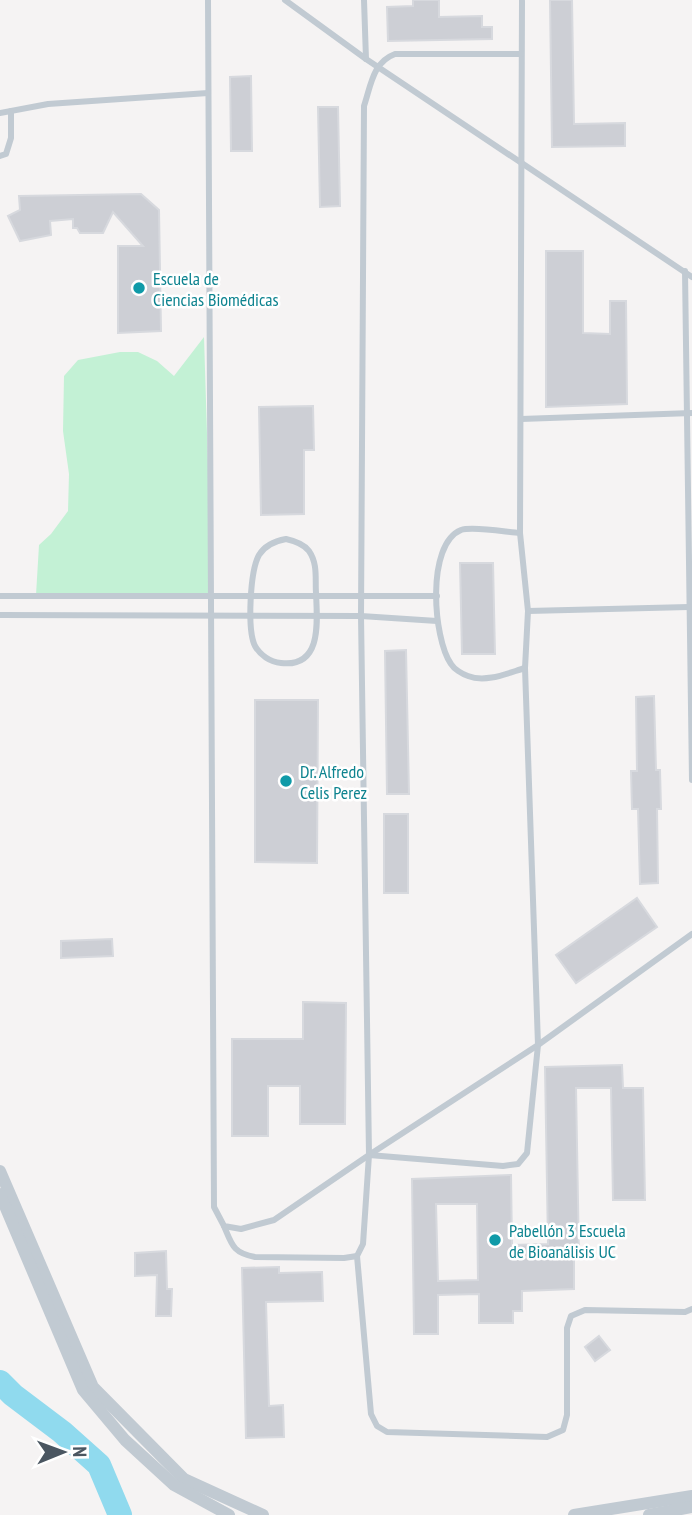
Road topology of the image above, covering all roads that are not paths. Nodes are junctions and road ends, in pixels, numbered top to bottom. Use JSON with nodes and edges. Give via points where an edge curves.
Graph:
{"nodes":[{"id":1,"x":208,"y":0,"type":"edge"},
{"id":2,"x":285,"y":0,"type":"edge"},
{"id":3,"x":364,"y":0,"type":"edge"},
{"id":4,"x":522,"y":1,"type":"edge"},
{"id":5,"x":521,"y":54,"type":"junction"},
{"id":6,"x":366,"y":60,"type":"junction"},
{"id":7,"x":376,"y":67,"type":"junction"},
{"id":8,"x":208,"y":93,"type":"junction"},
{"id":9,"x":11,"y":111,"type":"junction"},
{"id":10,"x":0,"y":113,"type":"edge"},
{"id":11,"x":0,"y":156,"type":"edge"},
{"id":12,"x":521,"y":163,"type":"junction"},
{"id":13,"x":685,"y":271,"type":"junction"},
{"id":14,"x":692,"y":277,"type":"edge"},
{"id":15,"x":689,"y":413,"type":"edge"},
{"id":16,"x":521,"y":419,"type":"junction"},
{"id":17,"x":520,"y":533,"type":"junction"},
{"id":18,"x":212,"y":594,"type":"junction"},
{"id":19,"x":251,"y":595,"type":"junction"},
{"id":20,"x":316,"y":595,"type":"junction"},
{"id":21,"x":0,"y":596,"type":"edge"},
{"id":22,"x":362,"y":596,"type":"junction"},
{"id":23,"x":437,"y":596,"type":"junction"},
{"id":24,"x":690,"y":607,"type":"junction"},
{"id":25,"x":528,"y":611,"type":"junction"},
{"id":26,"x":0,"y":615,"type":"edge"},
{"id":27,"x":212,"y":615,"type":"junction"},
{"id":28,"x":251,"y":615,"type":"junction"},
{"id":29,"x":317,"y":616,"type":"junction"},
{"id":30,"x":361,"y":616,"type":"junction"},
{"id":31,"x":437,"y":621,"type":"junction"},
{"id":32,"x":526,"y":668,"type":"junction"},
{"id":33,"x":691,"y":691,"type":"edge"},
{"id":34,"x":692,"y":780,"type":"edge"},
{"id":35,"x":692,"y":934,"type":"edge"},
{"id":36,"x":538,"y":1045,"type":"junction"},
{"id":37,"x":369,"y":1155,"type":"junction"},
{"id":38,"x":0,"y":1171,"type":"edge"},
{"id":39,"x":0,"y":1194,"type":"edge"},
{"id":40,"x":224,"y":1226,"type":"junction"},
{"id":41,"x":357,"y":1256,"type":"junction"},
{"id":42,"x":692,"y":1309,"type":"edge"},
{"id":43,"x":692,"y":1496,"type":"edge"},
{"id":44,"x":692,"y":1507,"type":"edge"},
{"id":45,"x":229,"y":1515,"type":"edge"},
{"id":46,"x":263,"y":1515,"type":"edge"},
{"id":47,"x":574,"y":1515,"type":"edge"},
{"id":48,"x":649,"y":1515,"type":"edge"}],
"edges":[{"from":1,"to":8,"type":"lane"},
{"from":2,"to":6,"type":"lane"},
{"from":3,"to":6,"type":"lane"},
{"from":4,"to":5,"type":"lane"},
{"from":5,"to":7,"type":"lane","via":[[395,54]]},
{"from":5,"to":12,"type":"lane"},
{"from":6,"to":7,"type":"lane"},
{"from":7,"to":12,"type":"lane"},
{"from":7,"to":22,"type":"lane","via":[[364,106]]},
{"from":8,"to":9,"type":"lane","via":[[48,103]]},
{"from":8,"to":18,"type":"lane"},
{"from":9,"to":10,"type":"lane"},
{"from":9,"to":11,"type":"lane","via":[[9,146]]},
{"from":12,"to":13,"type":"lane"},
{"from":12,"to":16,"type":"lane"},
{"from":13,"to":14,"type":"lane"},
{"from":13,"to":15,"type":"lane"},
{"from":15,"to":16,"type":"lane"},
{"from":15,"to":24,"type":"lane"},
{"from":16,"to":17,"type":"lane"},
{"from":17,"to":23,"type":"lane","via":[[463,529],[449,538],[442,553]]},
{"from":17,"to":25,"type":"lane"},
{"from":18,"to":19,"type":"lane"},
{"from":18,"to":21,"type":"lane"},
{"from":18,"to":27,"type":"lane"},
{"from":19,"to":20,"type":"lane"},
{"from":19,"to":20,"type":"lane","via":[[260,554],[271,543],[286,540],[300,543],[310,553]]},
{"from":19,"to":28,"type":"lane"},
{"from":20,"to":22,"type":"lane"},
{"from":20,"to":29,"type":"lane"},
{"from":22,"to":23,"type":"lane"},
{"from":22,"to":30,"type":"lane"},
{"from":23,"to":31,"type":"lane"},
{"from":24,"to":25,"type":"lane"},
{"from":24,"to":33,"type":"lane"},
{"from":25,"to":32,"type":"lane"},
{"from":26,"to":27,"type":"lane"},
{"from":27,"to":28,"type":"lane"},
{"from":27,"to":40,"type":"lane","via":[[214,1207]]},
{"from":28,"to":29,"type":"lane"},
{"from":28,"to":29,"type":"lane","via":[[255,646],[265,658],[279,663],[300,660],[310,651],[317,638]]},
{"from":29,"to":30,"type":"lane"},
{"from":30,"to":31,"type":"lane"},
{"from":30,"to":37,"type":"lane"},
{"from":31,"to":32,"type":"lane","via":[[452,666],[469,677],[490,678]]},
{"from":32,"to":36,"type":"lane"},
{"from":33,"to":34,"type":"lane"},
{"from":35,"to":36,"type":"lane"},
{"from":36,"to":37,"type":"lane"},
{"from":36,"to":37,"type":"lane","via":[[527,1153],[518,1164]]},
{"from":37,"to":40,"type":"lane","via":[[274,1220],[241,1229]]},
{"from":37,"to":41,"type":"lane","via":[[363,1244]]},
{"from":38,"to":46,"type":"street","via":[[93,1387],[184,1479]]},
{"from":39,"to":45,"type":"street","via":[[83,1390],[125,1440],[174,1485]]},
{"from":40,"to":41,"type":"lane","via":[[242,1255]]},
{"from":41,"to":42,"type":"lane","via":[[371,1414],[387,1432],[547,1437],[563,1430],[567,1415],[567,1328],[571,1316],[585,1310]]},
{"from":43,"to":47,"type":"street"},
{"from":44,"to":48,"type":"street"}]}
